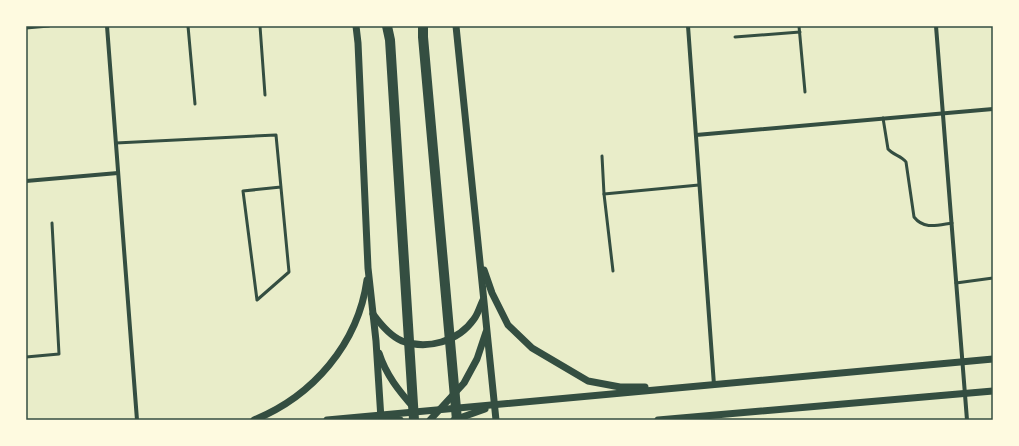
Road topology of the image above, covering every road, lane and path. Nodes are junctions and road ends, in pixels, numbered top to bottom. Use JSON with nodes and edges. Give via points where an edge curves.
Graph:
{"nodes":[{"id":1,"x":49,"y":26,"type":"edge"},
{"id":2,"x":107,"y":26,"type":"edge"},
{"id":3,"x":188,"y":26,"type":"edge"},
{"id":4,"x":260,"y":26,"type":"edge"},
{"id":5,"x":356,"y":26,"type":"edge"},
{"id":6,"x":387,"y":26,"type":"edge"},
{"id":7,"x":423,"y":26,"type":"edge"},
{"id":8,"x":456,"y":26,"type":"edge"},
{"id":9,"x":688,"y":26,"type":"edge"},
{"id":10,"x":799,"y":26,"type":"edge"},
{"id":11,"x":936,"y":26,"type":"edge"},
{"id":12,"x":26,"y":28,"type":"edge"},
{"id":13,"x":800,"y":32,"type":"junction"},
{"id":14,"x":735,"y":37,"type":"dead end"},
{"id":15,"x":805,"y":92,"type":"dead end"},
{"id":16,"x":265,"y":95,"type":"dead end"},
{"id":17,"x":196,"y":104,"type":"dead end"},
{"id":18,"x":993,"y":109,"type":"edge"},
{"id":19,"x":943,"y":113,"type":"junction"},
{"id":20,"x":883,"y":118,"type":"junction"},
{"id":21,"x":696,"y":135,"type":"junction"},
{"id":22,"x":116,"y":143,"type":"junction"},
{"id":23,"x":602,"y":156,"type":"dead end"},
{"id":24,"x":118,"y":173,"type":"junction"},
{"id":25,"x":26,"y":181,"type":"edge"},
{"id":26,"x":699,"y":185,"type":"junction"},
{"id":27,"x":281,"y":187,"type":"junction"},
{"id":28,"x":604,"y":194,"type":"junction"},
{"id":29,"x":52,"y":223,"type":"dead end"},
{"id":30,"x":952,"y":223,"type":"junction"},
{"id":31,"x":480,"y":258,"type":"junction"},
{"id":32,"x":368,"y":268,"type":"junction"},
{"id":33,"x":613,"y":271,"type":"dead end"},
{"id":34,"x":993,"y":278,"type":"edge"},
{"id":35,"x":956,"y":282,"type":"junction"},
{"id":36,"x":483,"y":300,"type":"junction"},
{"id":37,"x":373,"y":314,"type":"junction"},
{"id":38,"x":487,"y":330,"type":"junction"},
{"id":39,"x":376,"y":341,"type":"junction"},
{"id":40,"x":26,"y":357,"type":"edge"},
{"id":41,"x":993,"y":359,"type":"edge"},
{"id":42,"x":963,"y":362,"type":"junction"},
{"id":43,"x":714,"y":385,"type":"junction"},
{"id":44,"x":675,"y":388,"type":"junction"},
{"id":45,"x":993,"y":391,"type":"edge"},
{"id":46,"x":965,"y":393,"type":"junction"},
{"id":47,"x":494,"y":405,"type":"junction"},
{"id":48,"x":439,"y":410,"type":"junction"},
{"id":49,"x":416,"y":416,"type":"edge"},
{"id":50,"x":725,"y":417,"type":"edge"},
{"id":51,"x":381,"y":418,"type":"edge"},
{"id":52,"x":433,"y":419,"type":"edge"},
{"id":53,"x":137,"y":420,"type":"edge"},
{"id":54,"x":254,"y":420,"type":"edge"},
{"id":55,"x":327,"y":420,"type":"edge"},
{"id":56,"x":400,"y":420,"type":"edge"},
{"id":57,"x":454,"y":420,"type":"edge"},
{"id":58,"x":457,"y":420,"type":"edge"},
{"id":59,"x":496,"y":420,"type":"edge"},
{"id":60,"x":658,"y":420,"type":"edge"},
{"id":61,"x":967,"y":420,"type":"edge"}],
"edges":[{"from":1,"to":12,"type":"lane"},
{"from":2,"to":22,"type":"street"},
{"from":3,"to":17,"type":"lane"},
{"from":4,"to":16,"type":"lane"},
{"from":5,"to":32,"type":"street"},
{"from":6,"to":49,"type":"main road"},
{"from":7,"to":58,"type":"main road"},
{"from":8,"to":31,"type":"street"},
{"from":9,"to":21,"type":"street"},
{"from":10,"to":13,"type":"lane"},
{"from":11,"to":19,"type":"street"},
{"from":13,"to":14,"type":"lane"},
{"from":13,"to":15,"type":"lane"},
{"from":18,"to":19,"type":"street"},
{"from":19,"to":20,"type":"street"},
{"from":19,"to":30,"type":"street"},
{"from":20,"to":21,"type":"street"},
{"from":20,"to":30,"type":"lane","via":[[888,149],[906,162],[914,217],[919,223],[927,226]]},
{"from":21,"to":26,"type":"street"},
{"from":22,"to":24,"type":"street"},
{"from":22,"to":27,"type":"lane","via":[[276,135]]},
{"from":23,"to":28,"type":"lane"},
{"from":24,"to":25,"type":"street"},
{"from":24,"to":53,"type":"street"},
{"from":26,"to":28,"type":"lane"},
{"from":26,"to":43,"type":"street"},
{"from":27,"to":27,"type":"lane","via":[[289,272],[257,300],[244,191]]},
{"from":28,"to":33,"type":"lane"},
{"from":29,"to":40,"type":"lane","via":[[59,354]]},
{"from":30,"to":35,"type":"street"},
{"from":31,"to":36,"type":"street"},
{"from":31,"to":44,"type":"street","via":[[492,293],[508,325],[532,348],[588,381],[620,387]]},
{"from":32,"to":37,"type":"street"},
{"from":32,"to":54,"type":"street","via":[[358,316],[334,360],[298,395]]},
{"from":34,"to":35,"type":"lane"},
{"from":35,"to":42,"type":"street"},
{"from":36,"to":37,"type":"street","via":[[473,320],[459,334],[442,343],[421,345],[402,341],[385,330]]},
{"from":36,"to":38,"type":"street"},
{"from":37,"to":39,"type":"street"},
{"from":38,"to":47,"type":"street"},
{"from":38,"to":48,"type":"street","via":[[477,359],[464,383]]},
{"from":39,"to":49,"type":"street","via":[[383,365]]},
{"from":39,"to":51,"type":"street"},
{"from":41,"to":42,"type":"street"},
{"from":42,"to":43,"type":"street"},
{"from":42,"to":46,"type":"street"},
{"from":43,"to":44,"type":"street"},
{"from":44,"to":47,"type":"street"},
{"from":45,"to":46,"type":"street"},
{"from":46,"to":50,"type":"street"},
{"from":46,"to":61,"type":"street"},
{"from":47,"to":48,"type":"street"},
{"from":47,"to":57,"type":"street"},
{"from":47,"to":59,"type":"street"},
{"from":48,"to":49,"type":"street"},
{"from":48,"to":52,"type":"street"},
{"from":49,"to":51,"type":"street"},
{"from":49,"to":52,"type":"street"},
{"from":50,"to":60,"type":"street"},
{"from":51,"to":55,"type":"street"},
{"from":51,"to":56,"type":"street"}]}
